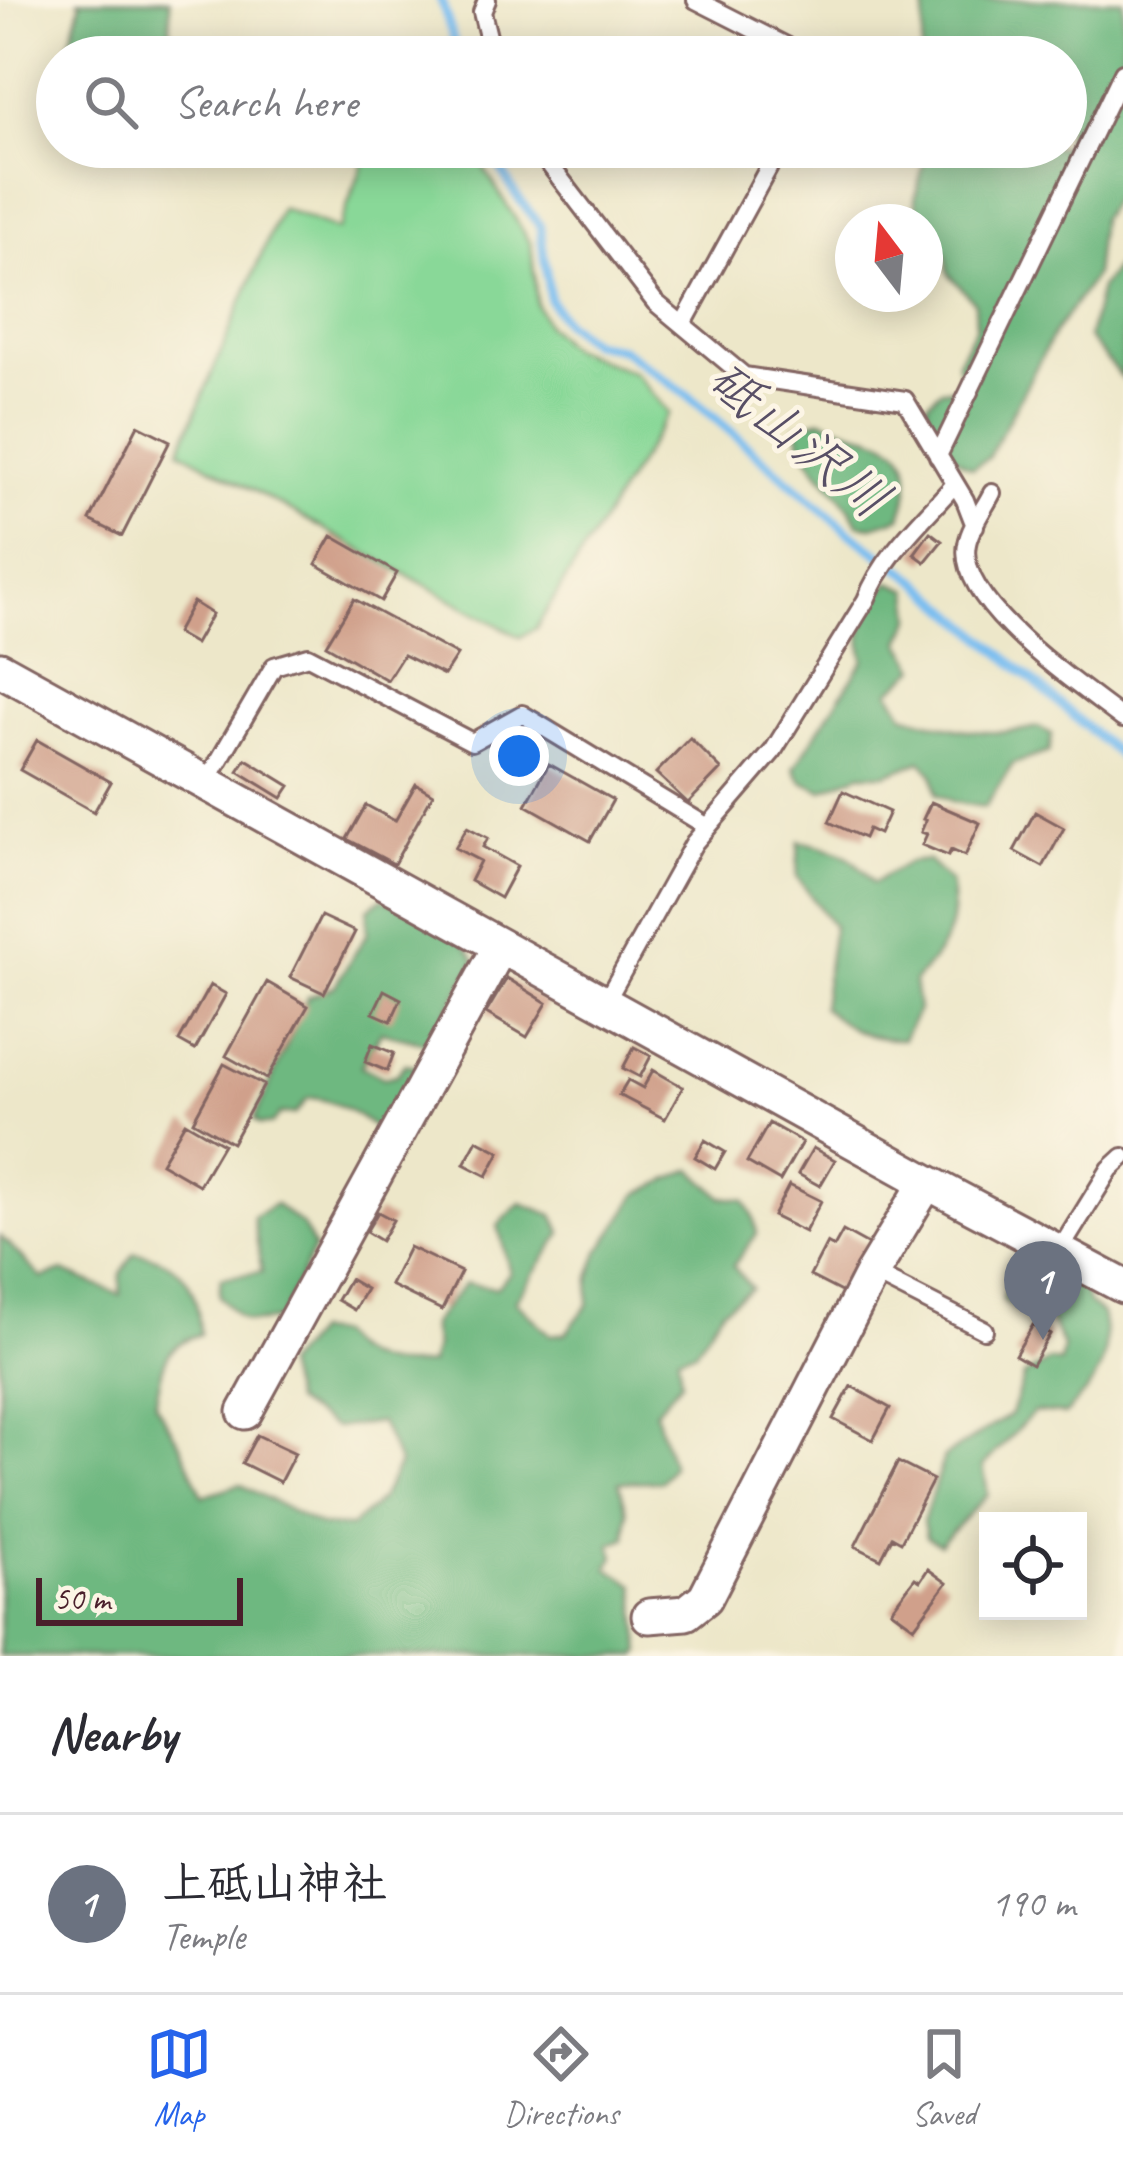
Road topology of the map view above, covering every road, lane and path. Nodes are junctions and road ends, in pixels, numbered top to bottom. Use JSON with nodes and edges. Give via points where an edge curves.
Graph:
{"nodes":[{"id":1,"x":487,"y":0,"type":"edge"},
{"id":2,"x":696,"y":0,"type":"edge"},
{"id":3,"x":488,"y":36,"type":"edge"},
{"id":4,"x":767,"y":36,"type":"edge"},
{"id":5,"x":1123,"y":72,"type":"edge"},
{"id":6,"x":1087,"y":147,"type":"edge"},
{"id":7,"x":552,"y":168,"type":"edge"},
{"id":8,"x":768,"y":168,"type":"edge"},
{"id":9,"x":1077,"y":168,"type":"edge"},
{"id":10,"x":683,"y":324,"type":"junction"},
{"id":11,"x":938,"y":456,"type":"junction"},
{"id":12,"x":954,"y":485,"type":"junction"},
{"id":13,"x":992,"y":493,"type":"dead end"},
{"id":14,"x":975,"y":526,"type":"junction"},
{"id":15,"x":0,"y":669,"type":"edge"},
{"id":16,"x":1123,"y":718,"type":"edge"},
{"id":17,"x":206,"y":783,"type":"junction"},
{"id":18,"x":708,"y":827,"type":"junction"},
{"id":19,"x":500,"y":946,"type":"junction"},
{"id":20,"x":605,"y":1004,"type":"junction"},
{"id":21,"x":1123,"y":1156,"type":"edge"},
{"id":22,"x":927,"y":1182,"type":"junction"},
{"id":23,"x":1060,"y":1250,"type":"junction"},
{"id":24,"x":872,"y":1274,"type":"junction"},
{"id":25,"x":1123,"y":1286,"type":"edge"},
{"id":26,"x":984,"y":1330,"type":"dead end"},
{"id":27,"x":245,"y":1412,"type":"dead end"},
{"id":28,"x":649,"y":1616,"type":"dead end"}],
"edges":[{"from":1,"to":3,"type":"lane"},
{"from":2,"to":4,"type":"lane"},
{"from":5,"to":6,"type":"lane"},
{"from":7,"to":10,"type":"lane","via":[[655,302]]},
{"from":8,"to":10,"type":"lane"},
{"from":9,"to":11,"type":"lane"},
{"from":10,"to":11,"type":"lane","via":[[744,376],[905,400]]},
{"from":11,"to":12,"type":"lane"},
{"from":12,"to":14,"type":"lane"},
{"from":12,"to":18,"type":"lane","via":[[900,545],[773,751]]},
{"from":13,"to":14,"type":"lane"},
{"from":14,"to":16,"type":"lane","via":[[967,543],[976,591]]},
{"from":15,"to":17,"type":"street"},
{"from":17,"to":18,"type":"lane","via":[[274,666],[308,656],[472,742],[522,714]]},
{"from":17,"to":19,"type":"street"},
{"from":18,"to":20,"type":"lane"},
{"from":19,"to":20,"type":"street"},
{"from":19,"to":27,"type":"street"},
{"from":20,"to":22,"type":"street"},
{"from":21,"to":23,"type":"lane"},
{"from":22,"to":23,"type":"street"},
{"from":22,"to":24,"type":"street"},
{"from":23,"to":25,"type":"street"},
{"from":24,"to":26,"type":"lane"},
{"from":24,"to":28,"type":"street","via":[[704,1598],[686,1613]]}]}
